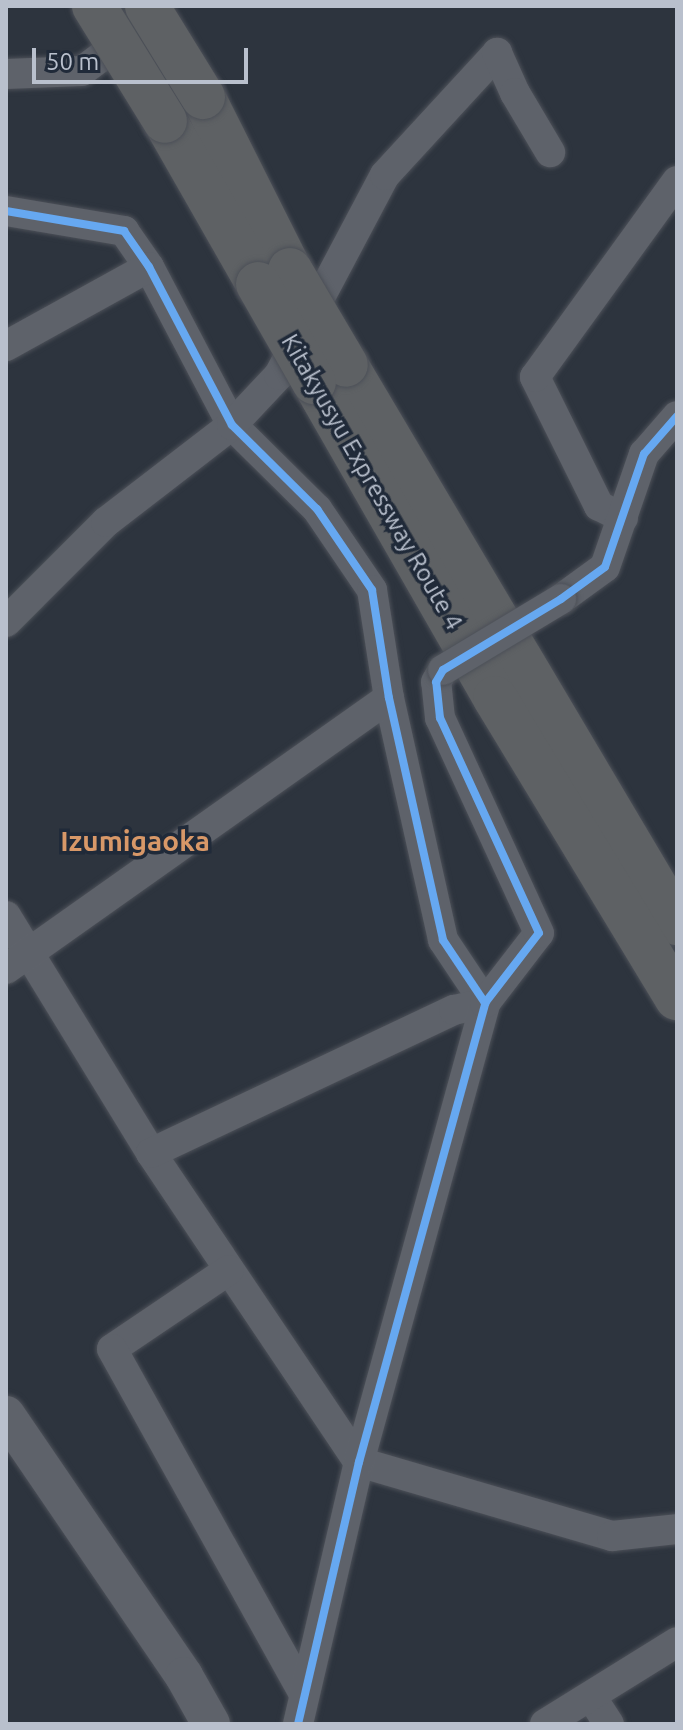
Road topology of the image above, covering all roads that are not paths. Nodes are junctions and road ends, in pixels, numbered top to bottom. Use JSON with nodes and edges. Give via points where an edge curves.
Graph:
{"nodes":[{"id":1,"x":94,"y":6,"type":"edge"},
{"id":2,"x":147,"y":6,"type":"edge"},
{"id":3,"x":169,"y":6,"type":"edge"},
{"id":4,"x":6,"y":74,"type":"edge"},
{"id":5,"x":550,"y":152,"type":"dead end"},
{"id":6,"x":677,"y":181,"type":"edge"},
{"id":7,"x":6,"y":211,"type":"edge"},
{"id":8,"x":149,"y":267,"type":"junction"},
{"id":9,"x":274,"y":277,"type":"junction"},
{"id":10,"x":6,"y":346,"type":"edge"},
{"id":11,"x":330,"y":374,"type":"junction"},
{"id":12,"x":677,"y":416,"type":"edge"},
{"id":13,"x":232,"y":425,"type":"junction"},
{"id":14,"x":623,"y":518,"type":"junction"},
{"id":15,"x":6,"y":622,"type":"edge"},
{"id":16,"x":389,"y":698,"type":"junction"},
{"id":17,"x":6,"y":916,"type":"edge"},
{"id":18,"x":677,"y":923,"type":"edge"},
{"id":19,"x":16,"y":960,"type":"edge"},
{"id":20,"x":677,"y":998,"type":"edge"},
{"id":21,"x":485,"y":1003,"type":"junction"},
{"id":22,"x":151,"y":1153,"type":"junction"},
{"id":23,"x":229,"y":1270,"type":"junction"},
{"id":24,"x":6,"y":1415,"type":"edge"},
{"id":25,"x":359,"y":1462,"type":"junction"},
{"id":26,"x":677,"y":1529,"type":"edge"},
{"id":27,"x":677,"y":1642,"type":"edge"},
{"id":28,"x":304,"y":1694,"type":"junction"},
{"id":29,"x":592,"y":1698,"type":"junction"},
{"id":30,"x":211,"y":1724,"type":"edge"},
{"id":31,"x":298,"y":1724,"type":"edge"},
{"id":32,"x":545,"y":1724,"type":"edge"},
{"id":33,"x":609,"y":1724,"type":"edge"}],
"edges":[{"from":1,"to":9,"type":"highway","name":"Kitakyusyu Expressway Route 4","bridge":true,"via":[[165,121]]},
{"from":2,"to":9,"type":"highway","name":"Kitakyusyu Expressway Route 4","bridge":true,"via":[[203,97]]},
{"from":3,"to":4,"type":"street","via":[[82,71]]},
{"from":5,"to":13,"type":"street","via":[[497,53],[385,175],[279,375]]},
{"from":6,"to":14,"type":"street","via":[[535,377],[599,506]]},
{"from":7,"to":8,"type":"street","via":[[124,231]]},
{"from":8,"to":10,"type":"street"},
{"from":8,"to":13,"type":"street"},
{"from":9,"to":11,"type":"highway","name":"Kitakyusyu Expressway Route 4","bridge":true},
{"from":11,"to":18,"type":"highway","name":"Kitakyusyu Expressway Route 4"},
{"from":11,"to":20,"type":"highway","name":"Kitakyusyu Expressway Route 4","via":[[495,698]]},
{"from":12,"to":14,"type":"street","via":[[644,454]]},
{"from":13,"to":15,"type":"street","via":[[106,522]]},
{"from":13,"to":16,"type":"street","via":[[317,509],[372,590]]},
{"from":14,"to":21,"type":"street","bridge":true,"via":[[605,567],[443,670],[436,682],[440,718],[539,933]]},
{"from":16,"to":19,"type":"street"},
{"from":16,"to":21,"type":"street","via":[[443,940]]},
{"from":17,"to":19,"type":"street"},
{"from":19,"to":22,"type":"street"},
{"from":21,"to":22,"type":"street","via":[[454,1010]]},
{"from":21,"to":25,"type":"street"},
{"from":22,"to":23,"type":"street"},
{"from":23,"to":25,"type":"street"},
{"from":23,"to":28,"type":"street","via":[[112,1349]]},
{"from":24,"to":30,"type":"street","via":[[184,1676]]},
{"from":25,"to":26,"type":"street","via":[[612,1536]]},
{"from":25,"to":28,"type":"street"},
{"from":27,"to":29,"type":"street"},
{"from":28,"to":31,"type":"street"},
{"from":29,"to":32,"type":"street"},
{"from":29,"to":33,"type":"street"}]}
